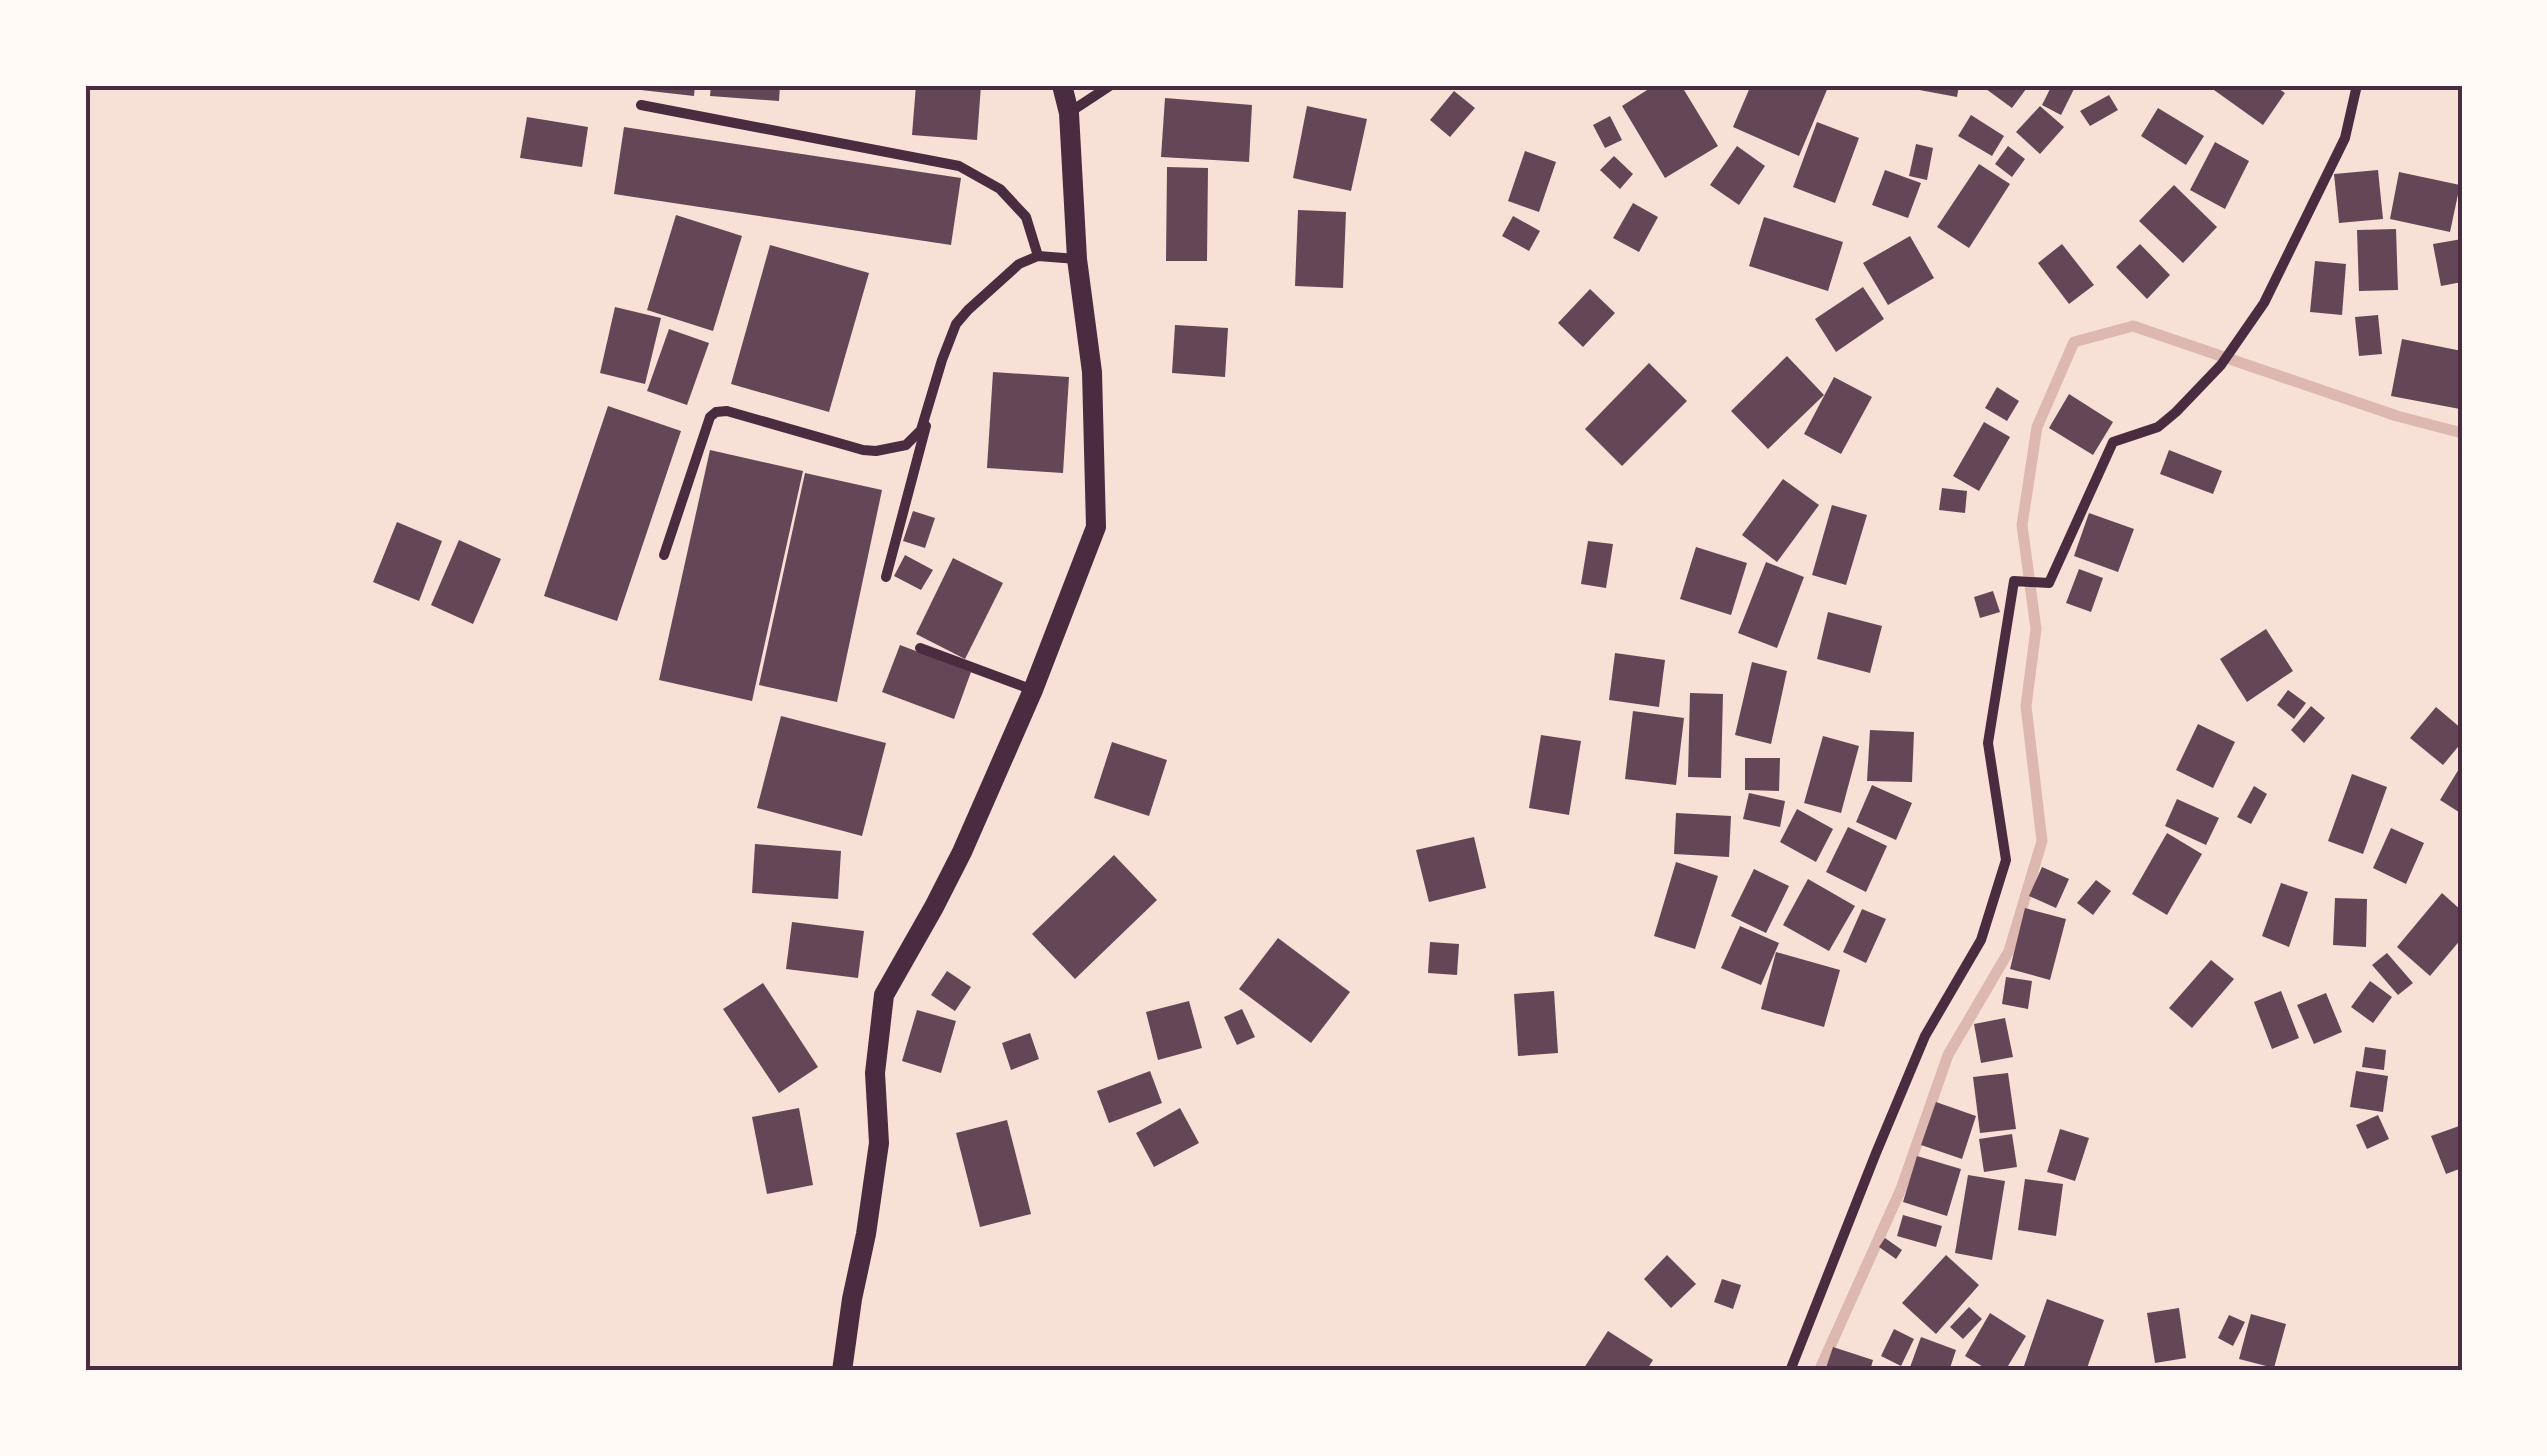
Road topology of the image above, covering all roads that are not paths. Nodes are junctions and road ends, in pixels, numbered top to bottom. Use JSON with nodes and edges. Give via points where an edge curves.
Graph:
{"nodes":[{"id":1,"x":1062,"y":85,"type":"edge"},
{"id":2,"x":1111,"y":85,"type":"edge"},
{"id":3,"x":2358,"y":85,"type":"edge"},
{"id":4,"x":641,"y":105,"type":"dead end"},
{"id":5,"x":1069,"y":112,"type":"junction"},
{"id":6,"x":1038,"y":256,"type":"junction"},
{"id":7,"x":1077,"y":260,"type":"junction"},
{"id":8,"x":921,"y":430,"type":"junction"},
{"id":9,"x":664,"y":554,"type":"dead end"},
{"id":10,"x":886,"y":577,"type":"dead end"},
{"id":11,"x":920,"y":648,"type":"dead end"},
{"id":12,"x":1033,"y":690,"type":"junction"},
{"id":13,"x":842,"y":1371,"type":"edge"},
{"id":14,"x":1790,"y":1371,"type":"edge"}],
"edges":[{"from":1,"to":5,"type":"main road"},
{"from":2,"to":5,"type":"street"},
{"from":3,"to":14,"type":"street","via":[[2344,138],[2264,303],[2240,338],[2158,427],[2112,442],[2049,582],[2014,582],[1988,743],[2006,860],[1981,940],[1926,1036]]},
{"from":4,"to":6,"type":"street","via":[[959,166],[1000,189],[1026,218]]},
{"from":5,"to":7,"type":"main road"},
{"from":6,"to":7,"type":"street"},
{"from":6,"to":8,"type":"street","via":[[1019,264],[956,324]]},
{"from":7,"to":12,"type":"main road","via":[[1092,372],[1096,527]]},
{"from":8,"to":9,"type":"street","via":[[906,446],[863,450],[716,412]]},
{"from":8,"to":10,"type":"street","via":[[927,426]]},
{"from":11,"to":12,"type":"street"},
{"from":12,"to":13,"type":"main road","via":[[962,852],[884,995],[875,1073],[879,1143]]}]}
